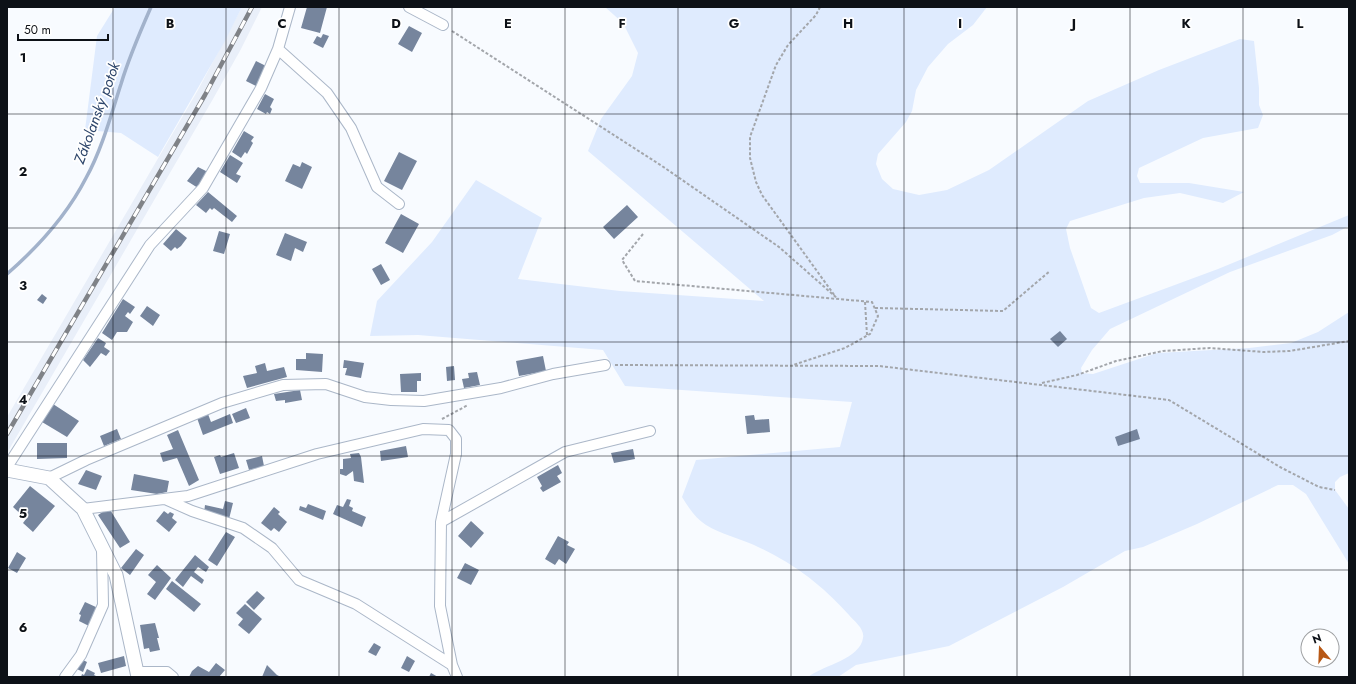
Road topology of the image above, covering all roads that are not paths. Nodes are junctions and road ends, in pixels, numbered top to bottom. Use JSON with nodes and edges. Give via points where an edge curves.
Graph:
{"nodes":[{"id":1,"x":290,"y":7,"type":"edge"},
{"id":2,"x":409,"y":7,"type":"edge"},
{"id":3,"x":443,"y":25,"type":"road end"},
{"id":4,"x":278,"y":49,"type":"junction"},
{"id":5,"x":399,"y":204,"type":"dead end"},
{"id":6,"x":605,"y":365,"type":"road end"},
{"id":7,"x":650,"y":431,"type":"dead end"},
{"id":8,"x":7,"y":467,"type":"edge"},
{"id":9,"x":7,"y":470,"type":"edge"},
{"id":10,"x":49,"y":478,"type":"junction"},
{"id":11,"x":165,"y":499,"type":"junction"},
{"id":12,"x":83,"y":509,"type":"junction"},
{"id":13,"x":441,"y":522,"type":"junction"},
{"id":14,"x":102,"y":547,"type":"junction"},
{"id":15,"x":452,"y":665,"type":"junction"},
{"id":16,"x":138,"y":675,"type":"edge"},
{"id":17,"x":65,"y":677,"type":"edge"},
{"id":18,"x":174,"y":677,"type":"edge"},
{"id":19,"x":458,"y":677,"type":"edge"}],
"edges":[{"from":1,"to":4,"type":"street"},
{"from":2,"to":3,"type":"street"},
{"from":4,"to":5,"type":"street","via":[[327,93],[351,128],[377,187]]},
{"from":4,"to":8,"type":"street","via":[[261,88],[203,188],[150,245]]},
{"from":6,"to":10,"type":"street","via":[[553,374],[501,388],[424,401],[365,397],[326,384],[283,385],[222,403]]},
{"from":7,"to":13,"type":"street","via":[[565,452]]},
{"from":9,"to":10,"type":"street"},
{"from":10,"to":12,"type":"street"},
{"from":11,"to":12,"type":"street"},
{"from":11,"to":13,"type":"street","via":[[188,496],[317,454],[423,429],[449,430],[456,439],[456,454]]},
{"from":11,"to":15,"type":"street","via":[[192,512],[242,528],[272,548],[299,580],[356,604]]},
{"from":12,"to":14,"type":"street"},
{"from":13,"to":15,"type":"street","via":[[440,606]]},
{"from":14,"to":16,"type":"street","via":[[116,574]]},
{"from":14,"to":17,"type":"street","via":[[103,605],[81,655]]},
{"from":15,"to":19,"type":"street"},
{"from":16,"to":18,"type":"street","via":[[167,672]]}]}
